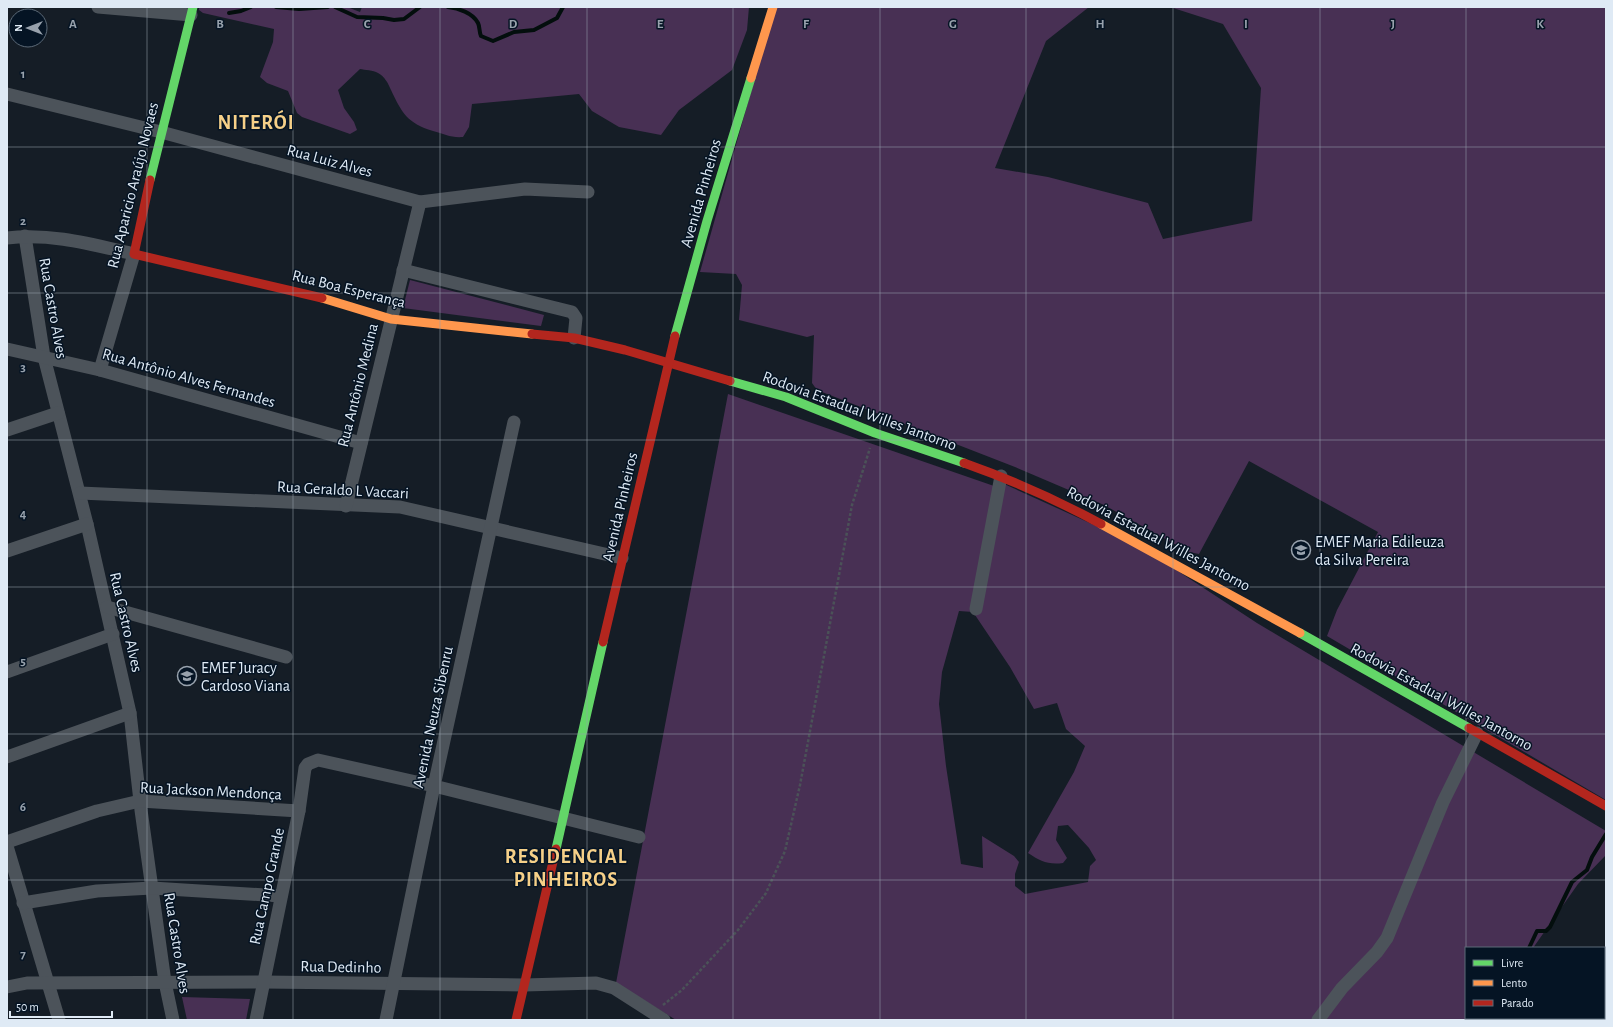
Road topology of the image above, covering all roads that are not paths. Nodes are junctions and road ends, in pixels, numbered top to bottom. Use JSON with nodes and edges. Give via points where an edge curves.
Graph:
{"nodes":[{"id":1,"x":98,"y":7,"type":"edge"},
{"id":2,"x":773,"y":7,"type":"edge"},
{"id":3,"x":192,"y":11,"type":"edge"},
{"id":4,"x":7,"y":94,"type":"edge"},
{"id":5,"x":161,"y":132,"type":"junction"},
{"id":6,"x":588,"y":192,"type":"dead end"},
{"id":7,"x":420,"y":202,"type":"junction"},
{"id":8,"x":25,"y":236,"type":"junction"},
{"id":9,"x":7,"y":238,"type":"edge"},
{"id":10,"x":134,"y":254,"type":"junction"},
{"id":11,"x":403,"y":270,"type":"junction"},
{"id":12,"x":391,"y":320,"type":"junction"},
{"id":13,"x":574,"y":338,"type":"junction"},
{"id":14,"x":7,"y":349,"type":"edge"},
{"id":15,"x":44,"y":357,"type":"junction"},
{"id":16,"x":668,"y":361,"type":"junction"},
{"id":17,"x":100,"y":370,"type":"junction"},
{"id":18,"x":58,"y":413,"type":"junction"},
{"id":19,"x":514,"y":422,"type":"dead end"},
{"id":20,"x":7,"y":430,"type":"edge"},
{"id":21,"x":361,"y":443,"type":"junction"},
{"id":22,"x":1001,"y":476,"type":"junction"},
{"id":23,"x":80,"y":493,"type":"junction"},
{"id":24,"x":346,"y":506,"type":"junction"},
{"id":25,"x":87,"y":524,"type":"junction"},
{"id":26,"x":491,"y":527,"type":"junction"},
{"id":27,"x":7,"y":551,"type":"edge"},
{"id":28,"x":622,"y":558,"type":"junction"},
{"id":29,"x":107,"y":607,"type":"junction"},
{"id":30,"x":976,"y":609,"type":"dead end"},
{"id":31,"x":113,"y":634,"type":"junction"},
{"id":32,"x":286,"y":657,"type":"dead end"},
{"id":33,"x":7,"y":672,"type":"edge"},
{"id":34,"x":130,"y":713,"type":"junction"},
{"id":35,"x":1477,"y":733,"type":"junction"},
{"id":36,"x":7,"y":757,"type":"edge"},
{"id":37,"x":434,"y":786,"type":"junction"},
{"id":38,"x":140,"y":801,"type":"junction"},
{"id":39,"x":1606,"y":806,"type":"edge"},
{"id":40,"x":299,"y":811,"type":"junction"},
{"id":41,"x":563,"y":818,"type":"junction"},
{"id":42,"x":639,"y":837,"type":"dead end"},
{"id":43,"x":7,"y":842,"type":"edge"},
{"id":44,"x":7,"y":846,"type":"edge"},
{"id":45,"x":152,"y":888,"type":"junction"},
{"id":46,"x":281,"y":896,"type":"junction"},
{"id":47,"x":23,"y":903,"type":"junction"},
{"id":48,"x":165,"y":982,"type":"junction"},
{"id":49,"x":263,"y":982,"type":"junction"},
{"id":50,"x":46,"y":983,"type":"junction"},
{"id":51,"x":394,"y":984,"type":"junction"},
{"id":52,"x":524,"y":985,"type":"junction"},
{"id":53,"x":7,"y":987,"type":"edge"},
{"id":54,"x":656,"y":1018,"type":"edge"},
{"id":55,"x":59,"y":1020,"type":"edge"},
{"id":56,"x":173,"y":1020,"type":"edge"},
{"id":57,"x":256,"y":1020,"type":"edge"},
{"id":58,"x":386,"y":1020,"type":"edge"},
{"id":59,"x":516,"y":1020,"type":"edge"},
{"id":60,"x":1318,"y":1020,"type":"edge"}],
"edges":[{"from":1,"to":3,"type":"street"},
{"from":2,"to":16,"type":"main road","name":"Avenida Pinheiros","via":[[707,221]]},
{"from":3,"to":5,"type":"main road","name":"Rua Aparicio Araújo Novaes"},
{"from":4,"to":5,"type":"street","name":"Rua Luiz Alves"},
{"from":5,"to":7,"type":"street","name":"Rua Luiz Alves"},
{"from":5,"to":10,"type":"main road","name":"Rua Aparicio Araújo Novaes"},
{"from":6,"to":7,"type":"street","via":[[525,189]]},
{"from":7,"to":11,"type":"street","name":"Rua Antônio Medina"},
{"from":8,"to":9,"type":"street","name":"Rua Boa Esperança"},
{"from":8,"to":10,"type":"street","name":"Rua Boa Esperança","via":[[60,238]]},
{"from":8,"to":15,"type":"street","name":"Rua Castro Alves"},
{"from":10,"to":12,"type":"main road","name":"Rua Boa Esperança","via":[[315,296]]},
{"from":10,"to":17,"type":"street","name":"Rua Aparicio Araújo Novaes"},
{"from":11,"to":12,"type":"street","name":"Rua Antônio Medina"},
{"from":11,"to":13,"type":"street","via":[[572,312],[576,318]]},
{"from":12,"to":13,"type":"main road","name":"Rua Boa Esperança"},
{"from":12,"to":21,"type":"street","name":"Rua Antônio Medina"},
{"from":13,"to":16,"type":"main road","name":"Rua Boa Esperança"},
{"from":14,"to":15,"type":"street","name":"Rua Antônio Alves Fernandes"},
{"from":15,"to":17,"type":"street","name":"Rua Antônio Alves Fernandes"},
{"from":15,"to":18,"type":"street","name":"Rua Castro Alves"},
{"from":16,"to":22,"type":"main road","name":"Rodovia Estadual Willes Jantorno","via":[[786,397],[875,433]]},
{"from":16,"to":28,"type":"main road","name":"Avenida Pinheiros"},
{"from":17,"to":21,"type":"street","name":"Rua Antônio Alves Fernandes"},
{"from":18,"to":20,"type":"street"},
{"from":18,"to":23,"type":"street","name":"Rua Castro Alves"},
{"from":19,"to":26,"type":"street","name":"Avenida Neuza Sibenru"},
{"from":21,"to":24,"type":"street","name":"Rua Antônio Medina"},
{"from":22,"to":30,"type":"street"},
{"from":22,"to":35,"type":"main road","name":"Rodovia Estadual Willes Jantorno","via":[[1068,506],[1201,577]]},
{"from":23,"to":24,"type":"street","name":"Rua Geraldo L Vaccari"},
{"from":23,"to":25,"type":"street","name":"Rua Castro Alves"},
{"from":24,"to":26,"type":"street","name":"Rua Geraldo L Vaccari","via":[[400,507]]},
{"from":25,"to":27,"type":"street"},
{"from":25,"to":29,"type":"street","name":"Rua Castro Alves"},
{"from":26,"to":28,"type":"street","name":"Rua Geraldo L Vaccari"},
{"from":26,"to":37,"type":"street","name":"Avenida Neuza Sibenru"},
{"from":28,"to":41,"type":"main road","name":"Avenida Pinheiros"},
{"from":29,"to":31,"type":"street","name":"Rua Castro Alves"},
{"from":29,"to":32,"type":"street"},
{"from":31,"to":33,"type":"street"},
{"from":31,"to":34,"type":"street","name":"Rua Castro Alves"},
{"from":34,"to":36,"type":"street"},
{"from":34,"to":38,"type":"street","name":"Rua Castro Alves"},
{"from":35,"to":39,"type":"main road","name":"Rodovia Estadual Willes Jantorno"},
{"from":35,"to":60,"type":"street","via":[[1443,802],[1387,938],[1342,988]]},
{"from":37,"to":40,"type":"street","name":"Rua Campo Grande","via":[[318,760],[312,761],[305,768]]},
{"from":37,"to":41,"type":"street"},
{"from":37,"to":51,"type":"street","name":"Avenida Neuza Sibenru"},
{"from":38,"to":40,"type":"street","name":"Rua Jackson Mendonça"},
{"from":38,"to":43,"type":"street","name":"Rua Jackson Mendonça","via":[[97,811]]},
{"from":38,"to":45,"type":"street","name":"Rua Castro Alves"},
{"from":40,"to":46,"type":"street","name":"Rua Campo Grande"},
{"from":41,"to":42,"type":"street"},
{"from":41,"to":52,"type":"main road","name":"Avenida Pinheiros"},
{"from":44,"to":47,"type":"street"},
{"from":45,"to":46,"type":"street"},
{"from":45,"to":47,"type":"street","via":[[97,891]]},
{"from":45,"to":48,"type":"street","name":"Rua Castro Alves"},
{"from":46,"to":49,"type":"street","name":"Rua Campo Grande"},
{"from":47,"to":50,"type":"street"},
{"from":48,"to":49,"type":"street","name":"Rua Dedinho"},
{"from":48,"to":50,"type":"street","name":"Rua Dedinho"},
{"from":48,"to":56,"type":"street","name":"Rua Castro Alves"},
{"from":49,"to":51,"type":"street","name":"Rua Dedinho"},
{"from":49,"to":57,"type":"street","name":"Rua Campo Grande"},
{"from":50,"to":53,"type":"street","name":"Rua Dedinho"},
{"from":50,"to":55,"type":"street"},
{"from":51,"to":52,"type":"street","name":"Rua Dedinho"},
{"from":51,"to":58,"type":"street","name":"Avenida Neuza Sibenru"},
{"from":52,"to":54,"type":"street","name":"Rua Dedinho","via":[[601,983],[614,988]]},
{"from":52,"to":59,"type":"main road","name":"Avenida Pinheiros"}]}
